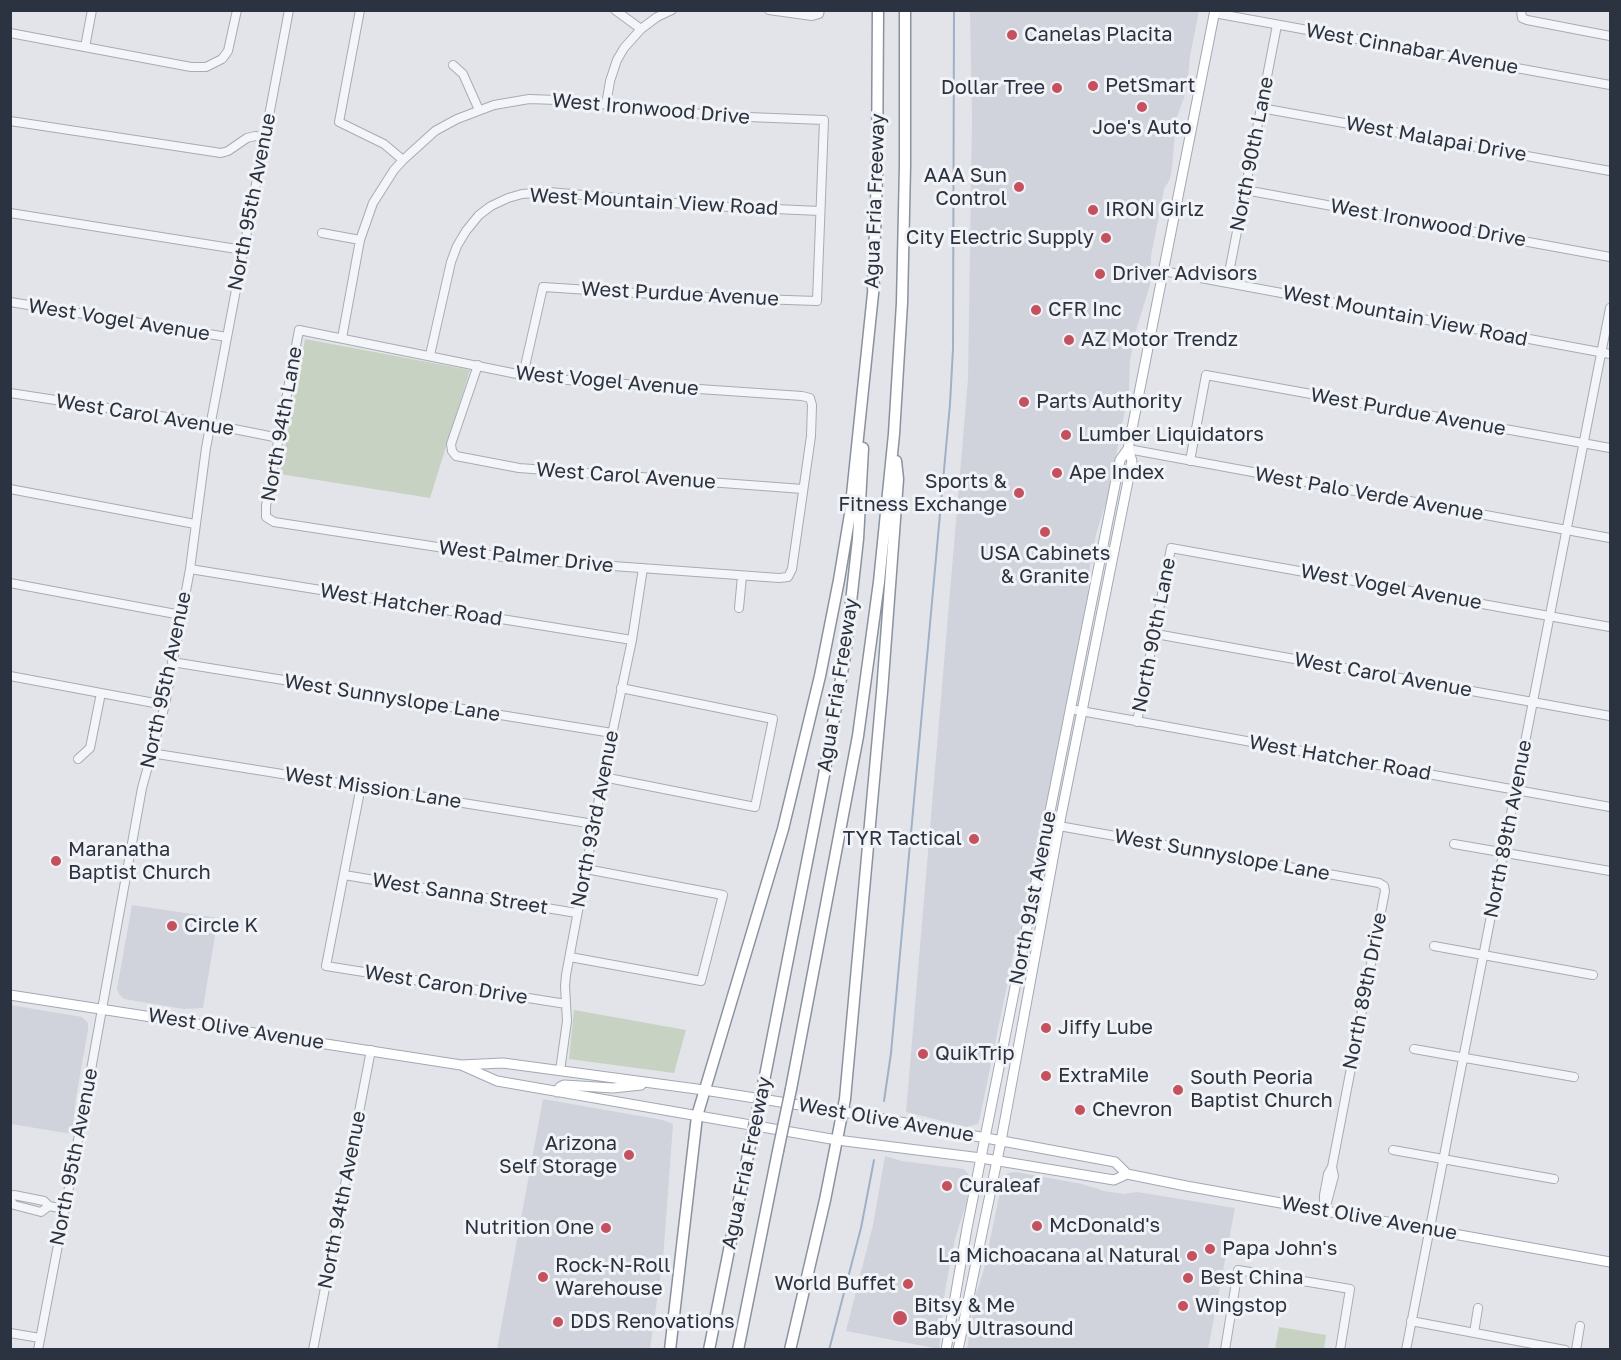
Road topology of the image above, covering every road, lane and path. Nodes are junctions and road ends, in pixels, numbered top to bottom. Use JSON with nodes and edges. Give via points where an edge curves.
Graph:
{"nodes":[{"id":1,"x":92,"y":10,"type":"edge"},
{"id":2,"x":237,"y":10,"type":"edge"},
{"id":3,"x":289,"y":10,"type":"edge"},
{"id":4,"x":360,"y":10,"type":"edge"},
{"id":5,"x":615,"y":10,"type":"edge"},
{"id":6,"x":672,"y":10,"type":"edge"},
{"id":7,"x":769,"y":10,"type":"edge"},
{"id":8,"x":878,"y":10,"type":"edge"},
{"id":9,"x":905,"y":10,"type":"edge"},
{"id":10,"x":819,"y":12,"type":"edge"},
{"id":11,"x":1214,"y":12,"type":"edge"},
{"id":12,"x":1522,"y":14,"type":"edge"},
{"id":13,"x":1277,"y":25,"type":"junction"},
{"id":14,"x":641,"y":29,"type":"junction"},
{"id":15,"x":10,"y":33,"type":"edge"},
{"id":16,"x":1611,"y":36,"type":"edge"},
{"id":17,"x":85,"y":47,"type":"junction"},
{"id":18,"x":453,"y":65,"type":"dead end"},
{"id":19,"x":1611,"y":85,"type":"edge"},
{"id":20,"x":606,"y":105,"type":"junction"},
{"id":21,"x":1261,"y":108,"type":"junction"},
{"id":22,"x":479,"y":110,"type":"junction"},
{"id":23,"x":10,"y":122,"type":"edge"},
{"id":24,"x":264,"y":137,"type":"junction"},
{"id":25,"x":403,"y":160,"type":"junction"},
{"id":26,"x":1611,"y":171,"type":"edge"},
{"id":27,"x":1245,"y":190,"type":"junction"},
{"id":28,"x":820,"y":211,"type":"junction"},
{"id":29,"x":10,"y":213,"type":"edge"},
{"id":30,"x":322,"y":233,"type":"dead end"},
{"id":31,"x":360,"y":240,"type":"junction"},
{"id":32,"x":243,"y":250,"type":"junction"},
{"id":33,"x":1611,"y":257,"type":"edge"},
{"id":34,"x":1163,"y":271,"type":"junction"},
{"id":35,"x":1227,"y":283,"type":"junction"},
{"id":36,"x":874,"y":284,"type":"junction"},
{"id":37,"x":10,"y":302,"type":"edge"},
{"id":38,"x":1611,"y":308,"type":"edge"},
{"id":39,"x":299,"y":330,"type":"joint"},
{"id":40,"x":227,"y":337,"type":"junction"},
{"id":41,"x":342,"y":338,"type":"junction"},
{"id":42,"x":1601,"y":353,"type":"junction"},
{"id":43,"x":1611,"y":354,"type":"edge"},
{"id":44,"x":430,"y":355,"type":"junction"},
{"id":45,"x":478,"y":365,"type":"junction"},
{"id":46,"x":523,"y":375,"type":"junction"},
{"id":47,"x":10,"y":393,"type":"edge"},
{"id":48,"x":211,"y":424,"type":"junction"},
{"id":49,"x":894,"y":434,"type":"junction"},
{"id":50,"x":279,"y":438,"type":"junction"},
{"id":51,"x":1584,"y":443,"type":"junction"},
{"id":52,"x":1611,"y":448,"type":"edge"},
{"id":53,"x":1128,"y":449,"type":"junction"},
{"id":54,"x":1190,"y":461,"type":"junction"},
{"id":55,"x":10,"y":489,"type":"edge"},
{"id":56,"x":803,"y":489,"type":"junction"},
{"id":57,"x":266,"y":517,"type":"joint"},
{"id":58,"x":195,"y":524,"type":"junction"},
{"id":59,"x":1568,"y":530,"type":"junction"},
{"id":60,"x":1611,"y":538,"type":"edge"},
{"id":61,"x":1171,"y":548,"type":"joint"},
{"id":62,"x":643,"y":568,"type":"junction"},
{"id":63,"x":190,"y":569,"type":"junction"},
{"id":64,"x":742,"y":576,"type":"junction"},
{"id":65,"x":1096,"y":581,"type":"junction"},
{"id":66,"x":10,"y":583,"type":"edge"},
{"id":67,"x":1107,"y":583,"type":"junction"},
{"id":68,"x":739,"y":608,"type":"dead end"},
{"id":69,"x":181,"y":615,"type":"junction"},
{"id":70,"x":1550,"y":616,"type":"junction"},
{"id":71,"x":1611,"y":627,"type":"edge"},
{"id":72,"x":1156,"y":634,"type":"junction"},
{"id":73,"x":632,"y":640,"type":"junction"},
{"id":74,"x":172,"y":662,"type":"junction"},
{"id":75,"x":10,"y":676,"type":"edge"},
{"id":76,"x":621,"y":688,"type":"junction"},
{"id":77,"x":101,"y":693,"type":"junction"},
{"id":78,"x":1533,"y":702,"type":"junction"},
{"id":79,"x":165,"y":705,"type":"junction"},
{"id":80,"x":1070,"y":709,"type":"junction"},
{"id":81,"x":1082,"y":711,"type":"junction"},
{"id":82,"x":1611,"y":716,"type":"edge"},
{"id":83,"x":1137,"y":722,"type":"junction"},
{"id":84,"x":612,"y":733,"type":"junction"},
{"id":85,"x":151,"y":753,"type":"junction"},
{"id":86,"x":78,"y":759,"type":"dead end"},
{"id":87,"x":603,"y":777,"type":"junction"},
{"id":88,"x":361,"y":786,"type":"junction"},
{"id":89,"x":1516,"y":789,"type":"junction"},
{"id":90,"x":1611,"y":807,"type":"edge"},
{"id":91,"x":1047,"y":823,"type":"junction"},
{"id":92,"x":594,"y":824,"type":"junction"},
{"id":93,"x":1059,"y":826,"type":"junction"},
{"id":94,"x":1454,"y":844,"type":"dead end"},
{"id":95,"x":1504,"y":852,"type":"junction"},
{"id":96,"x":586,"y":868,"type":"junction"},
{"id":97,"x":1611,"y":871,"type":"edge"},
{"id":98,"x":344,"y":875,"type":"junction"},
{"id":99,"x":1384,"y":886,"type":"joint"},
{"id":100,"x":577,"y":913,"type":"junction"},
{"id":101,"x":1027,"y":927,"type":"junction"},
{"id":102,"x":1039,"y":930,"type":"junction"},
{"id":103,"x":1434,"y":946,"type":"dead end"},
{"id":104,"x":1483,"y":955,"type":"junction"},
{"id":105,"x":570,"y":957,"type":"junction"},
{"id":106,"x":1593,"y":975,"type":"dead end"},
{"id":107,"x":10,"y":995,"type":"edge"},
{"id":108,"x":566,"y":1004,"type":"junction"},
{"id":109,"x":102,"y":1009,"type":"junction"},
{"id":110,"x":1008,"y":1020,"type":"junction"},
{"id":111,"x":1023,"y":1023,"type":"junction"},
{"id":112,"x":1414,"y":1048,"type":"dead end"},
{"id":113,"x":371,"y":1050,"type":"junction"},
{"id":114,"x":1463,"y":1057,"type":"junction"},
{"id":115,"x":461,"y":1065,"type":"junction"},
{"id":116,"x":560,"y":1071,"type":"junction"},
{"id":117,"x":1574,"y":1077,"type":"dead end"},
{"id":118,"x":650,"y":1083,"type":"junction"},
{"id":119,"x":704,"y":1090,"type":"junction"},
{"id":120,"x":557,"y":1092,"type":"junction"},
{"id":121,"x":842,"y":1112,"type":"junction"},
{"id":122,"x":697,"y":1116,"type":"junction"},
{"id":123,"x":985,"y":1138,"type":"junction"},
{"id":124,"x":837,"y":1140,"type":"junction"},
{"id":125,"x":1001,"y":1140,"type":"junction"},
{"id":126,"x":1393,"y":1150,"type":"dead end"},
{"id":127,"x":981,"y":1158,"type":"junction"},
{"id":128,"x":1443,"y":1160,"type":"junction"},
{"id":129,"x":997,"y":1161,"type":"junction"},
{"id":130,"x":1127,"y":1174,"type":"junction"},
{"id":131,"x":1554,"y":1179,"type":"dead end"},
{"id":132,"x":10,"y":1199,"type":"edge"},
{"id":133,"x":65,"y":1209,"type":"junction"},
{"id":134,"x":1324,"y":1210,"type":"junction"},
{"id":135,"x":1429,"y":1229,"type":"junction"},
{"id":136,"x":1611,"y":1262,"type":"edge"},
{"id":137,"x":1478,"y":1308,"type":"dead end"},
{"id":138,"x":1411,"y":1322,"type":"junction"},
{"id":139,"x":1580,"y":1326,"type":"dead end"},
{"id":140,"x":10,"y":1333,"type":"edge"},
{"id":141,"x":1474,"y":1333,"type":"junction"},
{"id":142,"x":40,"y":1338,"type":"junction"},
{"id":143,"x":38,"y":1350,"type":"edge"},
{"id":144,"x":313,"y":1350,"type":"edge"},
{"id":145,"x":670,"y":1350,"type":"edge"},
{"id":146,"x":709,"y":1350,"type":"edge"},
{"id":147,"x":738,"y":1350,"type":"edge"},
{"id":148,"x":790,"y":1350,"type":"edge"},
{"id":149,"x":946,"y":1350,"type":"edge"},
{"id":150,"x":958,"y":1350,"type":"edge"},
{"id":151,"x":1225,"y":1350,"type":"edge"},
{"id":152,"x":1340,"y":1350,"type":"edge"},
{"id":153,"x":1406,"y":1350,"type":"edge"},
{"id":154,"x":1565,"y":1350,"type":"edge"},
{"id":155,"x":1576,"y":1350,"type":"edge"}],
"edges":[{"from":1,"to":17,"type":"street"},
{"from":2,"to":17,"type":"street","via":[[228,51],[207,67]]},
{"from":3,"to":24,"type":"street","name":"North 95th Avenue"},
{"from":4,"to":25,"type":"street","via":[[339,122],[384,144]]},
{"from":5,"to":14,"type":"street"},
{"from":6,"to":14,"type":"street"},
{"from":7,"to":10,"type":"street","via":[[812,16]]},
{"from":8,"to":36,"type":"highway","name":"Agua Fria Freeway"},
{"from":9,"to":49,"type":"highway","name":"Agua Fria Freeway","via":[[902,293]]},
{"from":11,"to":13,"type":"street","name":"West Cinnabar Avenue"},
{"from":11,"to":34,"type":"main road","name":"North 91st Avenue"},
{"from":12,"to":16,"type":"street"},
{"from":13,"to":19,"type":"street","name":"West Cinnabar Avenue"},
{"from":13,"to":21,"type":"street","name":"North 90th Lane"},
{"from":14,"to":20,"type":"street","via":[[614,66]]},
{"from":15,"to":17,"type":"street"},
{"from":18,"to":22,"type":"street","via":[[463,74]]},
{"from":20,"to":22,"type":"street","name":"West Ironwood Drive","via":[[529,99]]},
{"from":20,"to":28,"type":"street","name":"West Ironwood Drive","via":[[824,120]]},
{"from":21,"to":26,"type":"street","name":"West Malapai Drive"},
{"from":21,"to":27,"type":"street","name":"North 90th Lane"},
{"from":22,"to":25,"type":"street","name":"West Ironwood Drive","via":[[435,131]]},
{"from":23,"to":24,"type":"street","via":[[221,153],[247,138]]},
{"from":24,"to":32,"type":"street","name":"North 95th Avenue"},
{"from":25,"to":31,"type":"street","name":"West Ironwood Drive","via":[[373,202]]},
{"from":27,"to":33,"type":"street","name":"West Ironwood Drive"},
{"from":27,"to":35,"type":"street","name":"North 90th Lane"},
{"from":28,"to":44,"type":"street","name":"West Mountain View Road","via":[[549,192],[522,194],[491,206],[470,225],[457,246]]},
{"from":28,"to":46,"type":"street","name":"West Purdue Avenue","via":[[817,301],[543,287]]},
{"from":29,"to":32,"type":"street"},
{"from":30,"to":31,"type":"street"},
{"from":31,"to":41,"type":"street","name":"West Ironwood Drive"},
{"from":32,"to":40,"type":"street","name":"North 95th Avenue"},
{"from":34,"to":35,"type":"street","name":"West Mountain View Road"},
{"from":34,"to":53,"type":"main road","name":"North 91st Avenue"},
{"from":35,"to":42,"type":"street","name":"West Mountain View Road"},
{"from":36,"to":119,"type":"highway","via":[[850,514],[820,676],[776,855]]},
{"from":36,"to":146,"type":"highway","name":"Agua Fria Freeway","bridge":true,"via":[[858,538],[845,656]]},
{"from":37,"to":40,"type":"street","name":"West Vogel Avenue"},
{"from":38,"to":42,"type":"street","name":"North 89th Avenue"},
{"from":39,"to":41,"type":"street","name":"West Vogel Avenue"},
{"from":39,"to":50,"type":"street","name":"North 94th Lane"},
{"from":40,"to":48,"type":"street","name":"North 95th Avenue"},
{"from":41,"to":44,"type":"street","name":"West Vogel Avenue"},
{"from":42,"to":43,"type":"street","name":"West Mountain View Road"},
{"from":42,"to":51,"type":"street","name":"North 89th Avenue"},
{"from":44,"to":45,"type":"street","name":"West Vogel Avenue"},
{"from":45,"to":46,"type":"street","name":"West Vogel Avenue"},
{"from":45,"to":56,"type":"street","name":"West Carol Avenue","via":[[451,444],[456,456],[519,468]]},
{"from":46,"to":56,"type":"street","name":"West Vogel Avenue","via":[[810,398],[811,428]]},
{"from":47,"to":48,"type":"street","name":"West Carol Avenue"},
{"from":48,"to":50,"type":"street","name":"West Carol Avenue"},
{"from":48,"to":58,"type":"street","name":"North 95th Avenue"},
{"from":49,"to":121,"type":"highway","via":[[898,479],[882,692]]},
{"from":49,"to":147,"type":"highway","name":"Agua Fria Freeway","bridge":true,"via":[[874,629],[858,736]]},
{"from":50,"to":57,"type":"street","name":"North 94th Lane"},
{"from":51,"to":52,"type":"street","name":"West Purdue Avenue"},
{"from":51,"to":54,"type":"street","name":"West Purdue Avenue","via":[[1206,375]]},
{"from":51,"to":59,"type":"street","name":"North 89th Avenue"},
{"from":53,"to":54,"type":"street","name":"West Palo Verde Avenue"},
{"from":53,"to":65,"type":"main road","name":"North 91st Avenue","via":[[1120,460]]},
{"from":53,"to":67,"type":"main road","name":"North 91st Avenue","via":[[1132,461]]},
{"from":54,"to":59,"type":"street","name":"West Palo Verde Avenue"},
{"from":55,"to":58,"type":"street"},
{"from":56,"to":64,"type":"street","name":"West Palmer Drive","via":[[788,577]]},
{"from":57,"to":62,"type":"street","name":"West Palmer Drive","via":[[274,522],[500,558]]},
{"from":58,"to":63,"type":"street","name":"North 95th Avenue"},
{"from":59,"to":60,"type":"street","name":"West Palo Verde Avenue"},
{"from":59,"to":70,"type":"street","name":"North 89th Avenue"},
{"from":61,"to":70,"type":"street","name":"West Vogel Avenue"},
{"from":61,"to":72,"type":"street","name":"North 90th Lane"},
{"from":62,"to":64,"type":"street","name":"West Palmer Drive"},
{"from":62,"to":73,"type":"street","name":"North 93rd Avenue"},
{"from":63,"to":69,"type":"street","name":"North 95th Avenue"},
{"from":63,"to":73,"type":"street","name":"West Hatcher Road"},
{"from":64,"to":68,"type":"street"},
{"from":65,"to":67,"type":"main road"},
{"from":65,"to":80,"type":"main road","name":"North 91st Avenue"},
{"from":66,"to":69,"type":"street"},
{"from":67,"to":81,"type":"main road","name":"North 91st Avenue"},
{"from":69,"to":74,"type":"street","name":"North 95th Avenue"},
{"from":70,"to":71,"type":"street","name":"West Vogel Avenue"},
{"from":70,"to":78,"type":"street","name":"North 89th Avenue"},
{"from":72,"to":78,"type":"street","name":"West Carol Avenue"},
{"from":72,"to":83,"type":"street","name":"North 90th Lane"},
{"from":73,"to":76,"type":"street","name":"North 93rd Avenue"},
{"from":74,"to":79,"type":"street","name":"North 95th Avenue"},
{"from":74,"to":84,"type":"street","name":"West Sunnyslope Lane"},
{"from":75,"to":77,"type":"street"},
{"from":76,"to":84,"type":"street","name":"North 93rd Avenue"},
{"from":76,"to":87,"type":"street","via":[[773,718],[755,807]]},
{"from":77,"to":79,"type":"street"},
{"from":77,"to":86,"type":"street","via":[[90,748]]},
{"from":78,"to":82,"type":"street","name":"West Carol Avenue"},
{"from":78,"to":89,"type":"street","name":"North 89th Avenue"},
{"from":79,"to":85,"type":"street","name":"North 95th Avenue"},
{"from":80,"to":81,"type":"street","name":"West Hatcher Road"},
{"from":80,"to":91,"type":"main road","name":"North 91st Avenue"},
{"from":81,"to":83,"type":"street","name":"West Hatcher Road"},
{"from":81,"to":93,"type":"main road","name":"North 91st Avenue"},
{"from":83,"to":89,"type":"street","name":"West Hatcher Road"},
{"from":84,"to":87,"type":"street","name":"North 93rd Avenue"},
{"from":85,"to":88,"type":"street","name":"West Mission Lane"},
{"from":85,"to":109,"type":"street","name":"North 95th Avenue"},
{"from":87,"to":92,"type":"street","name":"North 93rd Avenue"},
{"from":88,"to":92,"type":"street","name":"West Mission Lane"},
{"from":88,"to":98,"type":"street"},
{"from":89,"to":90,"type":"street","name":"West Hatcher Road"},
{"from":89,"to":95,"type":"street","name":"North 89th Avenue"},
{"from":91,"to":93,"type":"main road"},
{"from":91,"to":101,"type":"main road","name":"North 91st Avenue"},
{"from":92,"to":96,"type":"street","name":"North 93rd Avenue"},
{"from":93,"to":99,"type":"street","name":"West Sunnyslope Lane"},
{"from":93,"to":102,"type":"main road","name":"North 91st Avenue"},
{"from":94,"to":95,"type":"street"},
{"from":95,"to":97,"type":"street"},
{"from":95,"to":104,"type":"street","name":"North 89th Avenue"},
{"from":96,"to":100,"type":"street","name":"North 93rd Avenue"},
{"from":96,"to":105,"type":"street","via":[[723,895],[701,981]]},
{"from":98,"to":100,"type":"street","name":"West Sanna Street"},
{"from":98,"to":108,"type":"street","name":"West Caron Drive","via":[[326,966]]},
{"from":99,"to":134,"type":"street","name":"North 89th Drive"},
{"from":100,"to":105,"type":"street","name":"North 93rd Avenue"},
{"from":101,"to":102,"type":"main road"},
{"from":101,"to":110,"type":"main road","name":"North 91st Avenue"},
{"from":102,"to":111,"type":"main road","name":"North 91st Avenue"},
{"from":103,"to":104,"type":"street"},
{"from":104,"to":106,"type":"street"},
{"from":104,"to":114,"type":"street","name":"North 89th Avenue"},
{"from":105,"to":108,"type":"street","name":"North 93rd Avenue"},
{"from":107,"to":109,"type":"main road","name":"West Olive Avenue"},
{"from":108,"to":116,"type":"street","name":"North 93rd Avenue"},
{"from":109,"to":113,"type":"main road","name":"West Olive Avenue"},
{"from":109,"to":133,"type":"street","name":"North 95th Avenue"},
{"from":110,"to":111,"type":"main road"},
{"from":110,"to":123,"type":"main road","name":"North 91st Avenue"},
{"from":111,"to":125,"type":"main road","name":"North 91st Avenue"},
{"from":112,"to":114,"type":"street"},
{"from":113,"to":115,"type":"main road","name":"West Olive Avenue"},
{"from":113,"to":144,"type":"street","name":"North 94th Avenue"},
{"from":114,"to":117,"type":"street"},
{"from":114,"to":128,"type":"street","name":"North 89th Avenue"},
{"from":115,"to":116,"type":"main road","name":"West Olive Avenue","via":[[503,1063]]},
{"from":115,"to":120,"type":"main road","name":"West Olive Avenue","via":[[497,1081]]},
{"from":116,"to":118,"type":"main road","name":"West Olive Avenue"},
{"from":118,"to":119,"type":"main road","name":"West Olive Avenue"},
{"from":118,"to":120,"type":"main road","via":[[613,1088],[564,1085]]},
{"from":119,"to":121,"type":"main road","name":"West Olive Avenue"},
{"from":119,"to":122,"type":"highway"},
{"from":120,"to":122,"type":"main road","name":"West Olive Avenue"},
{"from":121,"to":123,"type":"main road","name":"West Olive Avenue"},
{"from":121,"to":124,"type":"highway"},
{"from":122,"to":124,"type":"main road","name":"West Olive Avenue"},
{"from":122,"to":145,"type":"highway"},
{"from":123,"to":125,"type":"main road","name":"West Olive Avenue"},
{"from":123,"to":127,"type":"main road","name":"North 91st Avenue"},
{"from":124,"to":127,"type":"main road","name":"West Olive Avenue"},
{"from":124,"to":148,"type":"highway"},
{"from":125,"to":129,"type":"main road","name":"North 91st Avenue"},
{"from":125,"to":130,"type":"main road","name":"West Olive Avenue","via":[[1115,1162]]},
{"from":126,"to":128,"type":"street"},
{"from":127,"to":129,"type":"main road","name":"West Olive Avenue"},
{"from":127,"to":149,"type":"main road","name":"North 91st Avenue"},
{"from":128,"to":131,"type":"street"},
{"from":128,"to":135,"type":"street","name":"North 89th Avenue"},
{"from":129,"to":130,"type":"main road","name":"West Olive Avenue","via":[[1114,1180]]},
{"from":129,"to":150,"type":"main road","name":"North 91st Avenue"},
{"from":130,"to":134,"type":"main road","name":"West Olive Avenue"},
{"from":132,"to":133,"type":"street","via":[[14,1196],[44,1201]]},
{"from":133,"to":142,"type":"street","name":"North 95th Avenue"},
{"from":134,"to":135,"type":"main road","name":"West Olive Avenue"},
{"from":135,"to":136,"type":"main road","name":"West Olive Avenue"},
{"from":135,"to":138,"type":"street","name":"North 89th Avenue"},
{"from":137,"to":141,"type":"street"},
{"from":138,"to":141,"type":"street"},
{"from":138,"to":153,"type":"street","name":"North 89th Avenue"},
{"from":139,"to":155,"type":"street"},
{"from":140,"to":142,"type":"street"},
{"from":141,"to":154,"type":"street"},
{"from":142,"to":143,"type":"street","name":"North 95th Avenue"},
{"from":151,"to":152,"type":"street","via":[[1238,1270],[1350,1289]]}]}
